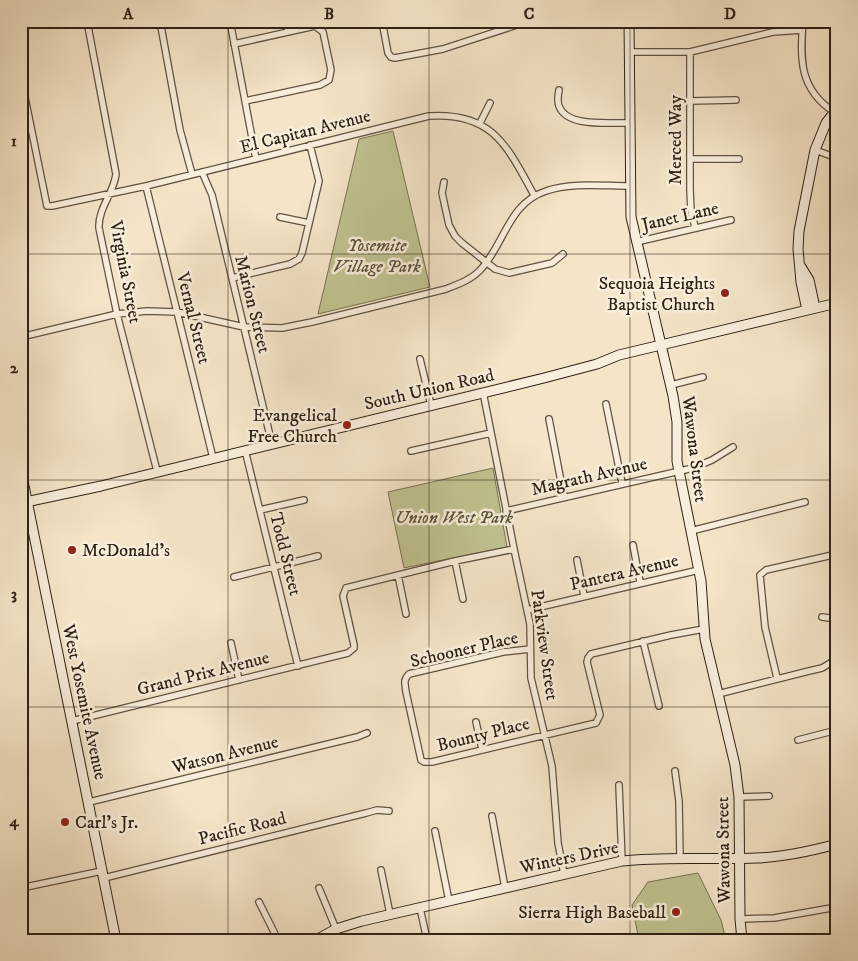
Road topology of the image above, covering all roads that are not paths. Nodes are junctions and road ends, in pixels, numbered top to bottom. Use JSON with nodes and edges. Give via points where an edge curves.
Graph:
{"nodes":[{"id":1,"x":87,"y":21,"type":"edge"},
{"id":2,"x":160,"y":21,"type":"edge"},
{"id":3,"x":230,"y":21,"type":"edge"},
{"id":4,"x":287,"y":21,"type":"edge"},
{"id":5,"x":382,"y":21,"type":"edge"},
{"id":6,"x":529,"y":21,"type":"edge"},
{"id":7,"x":629,"y":21,"type":"edge"},
{"id":8,"x":803,"y":21,"type":"edge"},
{"id":9,"x":802,"y":30,"type":"junction"},
{"id":10,"x":288,"y":32,"type":"junction"},
{"id":11,"x":234,"y":44,"type":"junction"},
{"id":12,"x":629,"y":52,"type":"junction"},
{"id":13,"x":690,"y":52,"type":"junction"},
{"id":14,"x":21,"y":78,"type":"edge"},
{"id":15,"x":558,"y":90,"type":"dead end"},
{"id":16,"x":22,"y":91,"type":"edge"},
{"id":17,"x":736,"y":100,"type":"dead end"},
{"id":18,"x":245,"y":101,"type":"junction"},
{"id":19,"x":690,"y":101,"type":"junction"},
{"id":20,"x":490,"y":103,"type":"dead end"},
{"id":21,"x":835,"y":110,"type":"edge"},
{"id":22,"x":480,"y":123,"type":"junction"},
{"id":23,"x":629,"y":123,"type":"junction"},
{"id":24,"x":31,"y":128,"type":"junction"},
{"id":25,"x":21,"y":130,"type":"edge"},
{"id":26,"x":310,"y":145,"type":"junction"},
{"id":27,"x":815,"y":150,"type":"junction"},
{"id":28,"x":256,"y":158,"type":"junction"},
{"id":29,"x":837,"y":158,"type":"edge"},
{"id":30,"x":690,"y":159,"type":"junction"},
{"id":31,"x":739,"y":159,"type":"dead end"},
{"id":32,"x":202,"y":172,"type":"junction"},
{"id":33,"x":192,"y":174,"type":"junction"},
{"id":34,"x":444,"y":182,"type":"dead end"},
{"id":35,"x":146,"y":186,"type":"junction"},
{"id":36,"x":630,"y":186,"type":"junction"},
{"id":37,"x":110,"y":193,"type":"junction"},
{"id":38,"x":534,"y":196,"type":"junction"},
{"id":39,"x":280,"y":217,"type":"dead end"},
{"id":40,"x":731,"y":220,"type":"dead end"},
{"id":41,"x":309,"y":223,"type":"junction"},
{"id":42,"x":695,"y":227,"type":"junction"},
{"id":43,"x":636,"y":242,"type":"junction"},
{"id":44,"x":563,"y":254,"type":"dead end"},
{"id":45,"x":486,"y":263,"type":"junction"},
{"id":46,"x":232,"y":278,"type":"junction"},
{"id":47,"x":837,"y":302,"type":"edge"},
{"id":48,"x":811,"y":309,"type":"junction"},
{"id":49,"x":177,"y":312,"type":"junction"},
{"id":50,"x":118,"y":314,"type":"junction"},
{"id":51,"x":244,"y":327,"type":"junction"},
{"id":52,"x":21,"y":337,"type":"edge"},
{"id":53,"x":661,"y":346,"type":"junction"},
{"id":54,"x":420,"y":359,"type":"dead end"},
{"id":55,"x":703,"y":377,"type":"dead end"},
{"id":56,"x":670,"y":385,"type":"junction"},
{"id":57,"x":484,"y":392,"type":"junction"},
{"id":58,"x":606,"y":404,"type":"dead end"},
{"id":59,"x":431,"y":405,"type":"junction"},
{"id":60,"x":549,"y":419,"type":"dead end"},
{"id":61,"x":491,"y":433,"type":"junction"},
{"id":62,"x":272,"y":444,"type":"junction"},
{"id":63,"x":733,"y":447,"type":"dead end"},
{"id":64,"x":246,"y":450,"type":"junction"},
{"id":65,"x":411,"y":451,"type":"dead end"},
{"id":66,"x":213,"y":458,"type":"junction"},
{"id":67,"x":21,"y":471,"type":"edge"},
{"id":68,"x":157,"y":471,"type":"junction"},
{"id":69,"x":679,"y":471,"type":"junction"},
{"id":70,"x":622,"y":483,"type":"junction"},
{"id":71,"x":564,"y":497,"type":"junction"},
{"id":72,"x":304,"y":500,"type":"dead end"},
{"id":73,"x":24,"y":502,"type":"edge"},
{"id":74,"x":805,"y":502,"type":"dead end"},
{"id":75,"x":260,"y":510,"type":"junction"},
{"id":76,"x":506,"y":511,"type":"junction"},
{"id":77,"x":691,"y":531,"type":"junction"},
{"id":78,"x":633,"y":545,"type":"dead end"},
{"id":79,"x":514,"y":549,"type":"junction"},
{"id":80,"x":837,"y":554,"type":"edge"},
{"id":81,"x":318,"y":556,"type":"dead end"},
{"id":82,"x":577,"y":560,"type":"dead end"},
{"id":83,"x":455,"y":561,"type":"junction"},
{"id":84,"x":274,"y":567,"type":"junction"},
{"id":85,"x":698,"y":570,"type":"junction"},
{"id":86,"x":398,"y":575,"type":"junction"},
{"id":87,"x":234,"y":577,"type":"dead end"},
{"id":88,"x":640,"y":582,"type":"junction"},
{"id":89,"x":584,"y":596,"type":"junction"},
{"id":90,"x":463,"y":599,"type":"dead end"},
{"id":91,"x":527,"y":610,"type":"junction"},
{"id":92,"x":406,"y":614,"type":"dead end"},
{"id":93,"x":822,"y":617,"type":"dead end"},
{"id":94,"x":837,"y":619,"type":"edge"},
{"id":95,"x":704,"y":629,"type":"junction"},
{"id":96,"x":643,"y":641,"type":"junction"},
{"id":97,"x":231,"y":643,"type":"dead end"},
{"id":98,"x":530,"y":649,"type":"junction"},
{"id":99,"x":837,"y":659,"type":"edge"},
{"id":100,"x":298,"y":666,"type":"junction"},
{"id":101,"x":776,"y":678,"type":"junction"},
{"id":102,"x":239,"y":680,"type":"junction"},
{"id":103,"x":718,"y":694,"type":"junction"},
{"id":104,"x":659,"y":706,"type":"dead end"},
{"id":105,"x":72,"y":721,"type":"junction"},
{"id":106,"x":476,"y":722,"type":"dead end"},
{"id":107,"x":837,"y":730,"type":"edge"},
{"id":108,"x":367,"y":733,"type":"dead end"},
{"id":109,"x":544,"y":735,"type":"junction"},
{"id":110,"x":798,"y":740,"type":"dead end"},
{"id":111,"x":482,"y":749,"type":"junction"},
{"id":112,"x":418,"y":750,"type":"joint"},
{"id":113,"x":676,"y":771,"type":"dead end"},
{"id":114,"x":619,"y":784,"type":"dead end"},
{"id":115,"x":769,"y":796,"type":"dead end"},
{"id":116,"x":739,"y":797,"type":"junction"},
{"id":117,"x":89,"y":802,"type":"junction"},
{"id":118,"x":389,"y":811,"type":"dead end"},
{"id":119,"x":492,"y":816,"type":"dead end"},
{"id":120,"x":435,"y":831,"type":"dead end"},
{"id":121,"x":837,"y":844,"type":"edge"},
{"id":122,"x":680,"y":858,"type":"junction"},
{"id":123,"x":739,"y":858,"type":"junction"},
{"id":124,"x":622,"y":861,"type":"junction"},
{"id":125,"x":381,"y":870,"type":"dead end"},
{"id":126,"x":103,"y":874,"type":"junction"},
{"id":127,"x":564,"y":874,"type":"junction"},
{"id":128,"x":21,"y":888,"type":"edge"},
{"id":129,"x":319,"y":888,"type":"dead end"},
{"id":130,"x":506,"y":888,"type":"junction"},
{"id":131,"x":449,"y":901,"type":"junction"},
{"id":132,"x":259,"y":902,"type":"dead end"},
{"id":133,"x":837,"y":906,"type":"edge"},
{"id":134,"x":420,"y":908,"type":"junction"},
{"id":135,"x":390,"y":914,"type":"junction"},
{"id":136,"x":740,"y":919,"type":"junction"},
{"id":137,"x":336,"y":929,"type":"junction"},
{"id":138,"x":116,"y":940,"type":"edge"},
{"id":139,"x":278,"y":940,"type":"edge"},
{"id":140,"x":316,"y":940,"type":"edge"},
{"id":141,"x":426,"y":940,"type":"edge"},
{"id":142,"x":742,"y":940,"type":"edge"}],
"edges":[{"from":1,"to":37,"type":"street","name":"Virginia Street","via":[[116,174]]},
{"from":2,"to":33,"type":"street","via":[[180,130]]},
{"from":3,"to":11,"type":"street"},
{"from":4,"to":10,"type":"street"},
{"from":5,"to":6,"type":"street","via":[[388,53],[395,58],[443,49]]},
{"from":7,"to":12,"type":"street","name":"Wawona Street"},
{"from":8,"to":9,"type":"street"},
{"from":9,"to":13,"type":"street","via":[[773,32]]},
{"from":9,"to":21,"type":"street","via":[[806,80],[815,96]]},
{"from":10,"to":11,"type":"street"},
{"from":10,"to":18,"type":"street","via":[[311,26],[321,29],[331,70],[329,80]]},
{"from":11,"to":18,"type":"street"},
{"from":12,"to":13,"type":"street"},
{"from":12,"to":23,"type":"street","name":"Wawona Street"},
{"from":13,"to":19,"type":"street","name":"Merced Way"},
{"from":14,"to":16,"type":"street"},
{"from":15,"to":23,"type":"street","via":[[558,105],[575,121]]},
{"from":16,"to":24,"type":"street"},
{"from":17,"to":19,"type":"street"},
{"from":18,"to":28,"type":"street"},
{"from":19,"to":30,"type":"street","name":"Merced Way"},
{"from":20,"to":22,"type":"street"},
{"from":21,"to":27,"type":"street"},
{"from":22,"to":26,"type":"street","name":"El Capitan Avenue","via":[[455,116],[429,116]]},
{"from":22,"to":38,"type":"street","name":"El Capitan Avenue","via":[[500,140],[512,156]]},
{"from":23,"to":36,"type":"street","name":"Wawona Street"},
{"from":24,"to":25,"type":"street"},
{"from":24,"to":37,"type":"street","name":"El Capitan Avenue","via":[[47,206]]},
{"from":26,"to":28,"type":"street","name":"El Capitan Avenue"},
{"from":26,"to":41,"type":"street","via":[[319,181]]},
{"from":27,"to":29,"type":"street"},
{"from":27,"to":48,"type":"street","via":[[798,249],[801,267],[809,280]]},
{"from":28,"to":32,"type":"street","name":"El Capitan Avenue"},
{"from":30,"to":31,"type":"street"},
{"from":30,"to":42,"type":"street","name":"Merced Way","via":[[691,211]]},
{"from":32,"to":33,"type":"street","name":"El Capitan Avenue"},
{"from":32,"to":46,"type":"street","name":"Marion Street","via":[[212,195]]},
{"from":33,"to":35,"type":"street","name":"El Capitan Avenue"},
{"from":34,"to":45,"type":"street","via":[[442,194],[455,236]]},
{"from":35,"to":37,"type":"street","name":"El Capitan Avenue"},
{"from":35,"to":49,"type":"street","name":"Vernal Street"},
{"from":36,"to":38,"type":"street","via":[[562,187]]},
{"from":36,"to":43,"type":"street","name":"Wawona Street"},
{"from":37,"to":50,"type":"street","name":"Virginia Street","via":[[98,220]]},
{"from":38,"to":45,"type":"street","via":[[513,215]]},
{"from":39,"to":41,"type":"street"},
{"from":40,"to":42,"type":"street","name":"Janet Lane"},
{"from":41,"to":46,"type":"street","via":[[302,253],[295,262]]},
{"from":42,"to":43,"type":"street","name":"Janet Lane"},
{"from":43,"to":53,"type":"street","name":"Wawona Street"},
{"from":44,"to":45,"type":"street","via":[[552,263],[509,273]]},
{"from":45,"to":51,"type":"street","via":[[473,276],[446,289],[290,326]]},
{"from":46,"to":51,"type":"street","name":"Marion Street"},
{"from":47,"to":48,"type":"street","name":"South Union Road"},
{"from":48,"to":53,"type":"street","name":"South Union Road"},
{"from":49,"to":50,"type":"street"},
{"from":49,"to":51,"type":"street"},
{"from":49,"to":66,"type":"street","name":"Vernal Street"},
{"from":50,"to":52,"type":"street"},
{"from":50,"to":68,"type":"street","name":"Virginia Street"},
{"from":51,"to":62,"type":"street","name":"Marion Street"},
{"from":53,"to":56,"type":"street","name":"Wawona Street"},
{"from":53,"to":57,"type":"street","name":"South Union Road"},
{"from":54,"to":59,"type":"street"},
{"from":55,"to":56,"type":"street"},
{"from":56,"to":69,"type":"street","name":"Wawona Street","via":[[677,422]]},
{"from":57,"to":59,"type":"street","name":"South Union Road"},
{"from":57,"to":61,"type":"street","name":"Parkview Street"},
{"from":58,"to":70,"type":"street"},
{"from":59,"to":62,"type":"street","name":"South Union Road"},
{"from":60,"to":71,"type":"street"},
{"from":61,"to":65,"type":"street"},
{"from":61,"to":76,"type":"street","name":"Parkview Street"},
{"from":62,"to":64,"type":"street","name":"South Union Road"},
{"from":63,"to":69,"type":"street","name":"Magrath Avenue","via":[[712,460]]},
{"from":64,"to":66,"type":"street","name":"South Union Road"},
{"from":64,"to":75,"type":"street","name":"Todd Street"},
{"from":66,"to":68,"type":"street","name":"South Union Road"},
{"from":67,"to":73,"type":"street","name":"West Yosemite Avenue"},
{"from":68,"to":73,"type":"street","name":"South Union Road"},
{"from":69,"to":70,"type":"street","name":"Magrath Avenue"},
{"from":69,"to":77,"type":"street","name":"Wawona Street"},
{"from":70,"to":71,"type":"street","name":"Magrath Avenue"},
{"from":71,"to":76,"type":"street","name":"Magrath Avenue"},
{"from":72,"to":75,"type":"street"},
{"from":73,"to":105,"type":"street","name":"West Yosemite Avenue"},
{"from":74,"to":77,"type":"street"},
{"from":75,"to":84,"type":"street","name":"Todd Street"},
{"from":76,"to":79,"type":"street","name":"Parkview Street"},
{"from":77,"to":85,"type":"street","name":"Wawona Street"},
{"from":78,"to":88,"type":"street"},
{"from":79,"to":83,"type":"street"},
{"from":79,"to":91,"type":"street","name":"Parkview Street"},
{"from":80,"to":101,"type":"street","via":[[763,572],[760,578],[764,627]]},
{"from":81,"to":84,"type":"street"},
{"from":82,"to":89,"type":"street"},
{"from":83,"to":86,"type":"street"},
{"from":83,"to":90,"type":"street"},
{"from":84,"to":87,"type":"street"},
{"from":84,"to":100,"type":"street","name":"Todd Street"},
{"from":85,"to":88,"type":"street","name":"Pantera Avenue"},
{"from":85,"to":95,"type":"street","name":"Wawona Street"},
{"from":86,"to":92,"type":"street"},
{"from":86,"to":100,"type":"street","name":"Grand Prix Avenue","via":[[346,588],[343,596],[354,645],[351,652]]},
{"from":88,"to":89,"type":"street","name":"Pantera Avenue"},
{"from":89,"to":91,"type":"street","name":"Pantera Avenue"},
{"from":91,"to":98,"type":"street","name":"Parkview Street"},
{"from":93,"to":94,"type":"street"},
{"from":95,"to":96,"type":"street"},
{"from":95,"to":103,"type":"street","name":"Wawona Street"},
{"from":96,"to":104,"type":"street"},
{"from":96,"to":109,"type":"street","name":"Bounty Place","via":[[591,654],[587,662],[600,715],[596,722]]},
{"from":97,"to":102,"type":"street"},
{"from":98,"to":109,"type":"street","name":"Parkview Street","via":[[531,678]]},
{"from":98,"to":112,"type":"street","name":"Schooner Place","via":[[503,652],[409,674],[404,683]]},
{"from":99,"to":101,"type":"street","via":[[822,668]]},
{"from":100,"to":102,"type":"street","name":"Grand Prix Avenue"},
{"from":101,"to":103,"type":"street"},
{"from":102,"to":105,"type":"street","name":"Grand Prix Avenue"},
{"from":103,"to":116,"type":"street","name":"Wawona Street","via":[[736,765]]},
{"from":105,"to":117,"type":"street","name":"West Yosemite Avenue"},
{"from":106,"to":111,"type":"street"},
{"from":107,"to":110,"type":"street"},
{"from":108,"to":117,"type":"street","name":"Watson Avenue"},
{"from":109,"to":111,"type":"street","name":"Bounty Place"},
{"from":109,"to":127,"type":"street","name":"Parkview Street","via":[[554,782],[558,843]]},
{"from":111,"to":112,"type":"street","name":"Bounty Place","via":[[427,762],[421,760]]},
{"from":113,"to":122,"type":"street"},
{"from":114,"to":124,"type":"street"},
{"from":115,"to":116,"type":"street"},
{"from":116,"to":123,"type":"street","name":"Wawona Street"},
{"from":117,"to":126,"type":"street","name":"West Yosemite Avenue"},
{"from":118,"to":126,"type":"street","name":"Pacific Road","via":[[372,812]]},
{"from":119,"to":130,"type":"street"},
{"from":120,"to":131,"type":"street"},
{"from":121,"to":123,"type":"street","name":"Winters Drive","via":[[785,856]]},
{"from":122,"to":123,"type":"street","name":"Winters Drive"},
{"from":122,"to":124,"type":"street","name":"Winters Drive"},
{"from":123,"to":136,"type":"street","name":"Wawona Street"},
{"from":124,"to":127,"type":"street","name":"Winters Drive"},
{"from":125,"to":135,"type":"street"},
{"from":126,"to":128,"type":"street","name":"Pacific Road"},
{"from":126,"to":138,"type":"street","name":"West Yosemite Avenue"},
{"from":127,"to":130,"type":"street","name":"Winters Drive"},
{"from":129,"to":137,"type":"street"},
{"from":130,"to":131,"type":"street","name":"Winters Drive"},
{"from":131,"to":134,"type":"street","name":"Winters Drive"},
{"from":132,"to":139,"type":"street"},
{"from":133,"to":136,"type":"street","via":[[774,918]]},
{"from":134,"to":135,"type":"street","name":"Winters Drive"},
{"from":134,"to":141,"type":"street"},
{"from":135,"to":137,"type":"street","name":"Winters Drive"},
{"from":136,"to":142,"type":"street","name":"Wawona Street"},
{"from":137,"to":140,"type":"street","name":"Winters Drive"}]}
